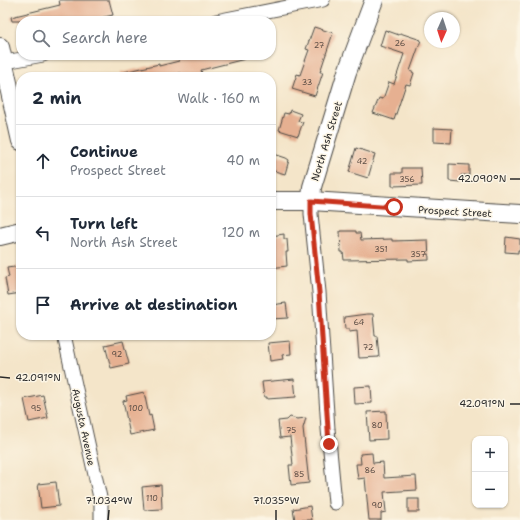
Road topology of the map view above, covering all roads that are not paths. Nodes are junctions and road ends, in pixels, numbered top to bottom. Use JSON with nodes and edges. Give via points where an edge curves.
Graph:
{"nodes":[{"id":1,"x":323,"y":0,"type":"edge"},
{"id":2,"x":374,"y":0,"type":"edge"},
{"id":3,"x":284,"y":4,"type":"edge"},
{"id":4,"x":236,"y":16,"type":"edge"},
{"id":5,"x":16,"y":57,"type":"edge"},
{"id":6,"x":1,"y":58,"type":"edge"},
{"id":7,"x":16,"y":120,"type":"edge"},
{"id":8,"x":276,"y":201,"type":"edge"},
{"id":9,"x":311,"y":201,"type":"junction"},
{"id":10,"x":520,"y":214,"type":"edge"},
{"id":11,"x":16,"y":232,"type":"edge"},
{"id":12,"x":0,"y":236,"type":"edge"},
{"id":13,"x":65,"y":340,"type":"edge"},
{"id":14,"x":334,"y":503,"type":"dead end"},
{"id":15,"x":101,"y":520,"type":"edge"}],
"edges":[{"from":1,"to":3,"type":"street"},
{"from":2,"to":9,"type":"street","name":"North Ash Street","via":[[347,72],[312,187]]},
{"from":3,"to":4,"type":"street"},
{"from":5,"to":6,"type":"street"},
{"from":6,"to":7,"type":"street"},
{"from":8,"to":9,"type":"street","name":"Prospect Street"},
{"from":9,"to":10,"type":"street","name":"Prospect Street"},
{"from":9,"to":14,"type":"street","name":"North Ash Street"},
{"from":11,"to":12,"type":"street"},
{"from":13,"to":15,"type":"street","name":"Augusta Avenue","via":[[101,502]]}]}
